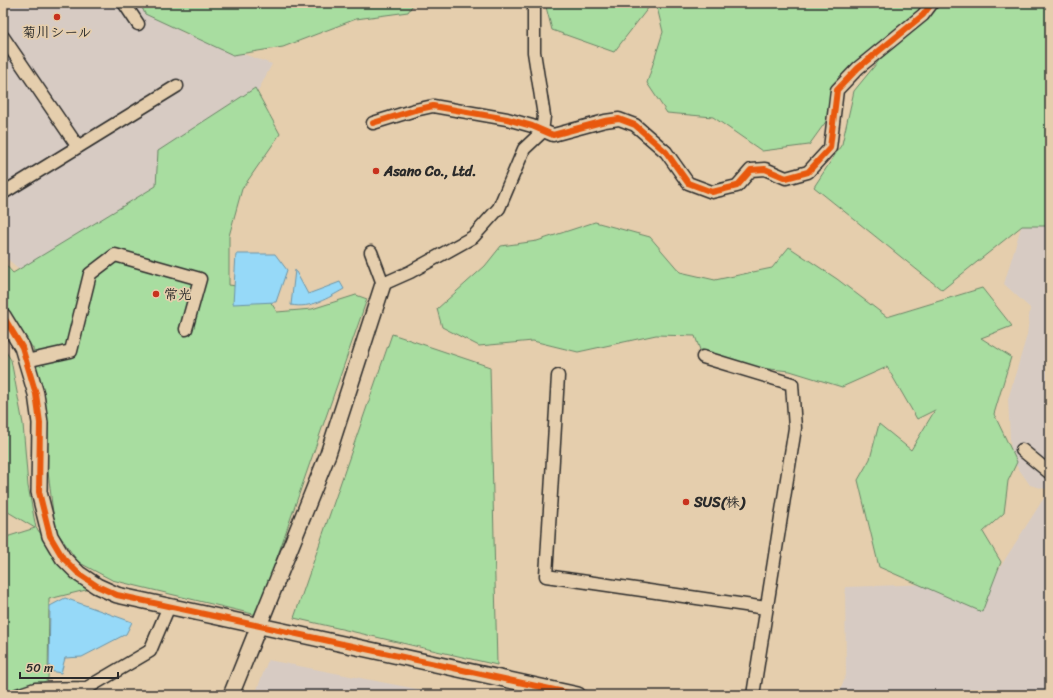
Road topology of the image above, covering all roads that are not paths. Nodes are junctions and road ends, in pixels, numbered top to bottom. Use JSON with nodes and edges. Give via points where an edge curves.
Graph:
{"nodes":[{"id":1,"x":124,"y":3,"type":"edge"},
{"id":2,"x":534,"y":3,"type":"edge"},
{"id":3,"x":932,"y":3,"type":"edge"},
{"id":4,"x":138,"y":24,"type":"dead end"},
{"id":5,"x":3,"y":37,"type":"edge"},
{"id":6,"x":177,"y":86,"type":"dead end"},
{"id":7,"x":373,"y":123,"type":"dead end"},
{"id":8,"x":542,"y":132,"type":"junction"},
{"id":9,"x":78,"y":146,"type":"junction"},
{"id":10,"x":3,"y":193,"type":"edge"},
{"id":11,"x":371,"y":252,"type":"dead end"},
{"id":12,"x":383,"y":284,"type":"junction"},
{"id":13,"x":3,"y":316,"type":"edge"},
{"id":14,"x":186,"y":329,"type":"dead end"},
{"id":15,"x":702,"y":357,"type":"dead end"},
{"id":16,"x":26,"y":361,"type":"junction"},
{"id":17,"x":558,"y":376,"type":"dead end"},
{"id":18,"x":1022,"y":450,"type":"dead end"},
{"id":19,"x":1050,"y":473,"type":"edge"},
{"id":20,"x":169,"y":606,"type":"junction"},
{"id":21,"x":766,"y":608,"type":"junction"},
{"id":22,"x":260,"y":627,"type":"junction"},
{"id":23,"x":17,"y":695,"type":"edge"},
{"id":24,"x":231,"y":695,"type":"edge"},
{"id":25,"x":578,"y":695,"type":"edge"},
{"id":26,"x":753,"y":695,"type":"edge"}],
"edges":[{"from":1,"to":4,"type":"street"},
{"from":2,"to":8,"type":"street","via":[[534,52],[544,116]]},
{"from":3,"to":8,"type":"street","via":[[923,15],[858,68],[837,90],[830,148],[808,172],[786,178],[765,170],[752,170],[737,186],[712,192],[688,183],[666,152],[635,125],[619,119],[554,135]]},
{"from":5,"to":9,"type":"street"},
{"from":6,"to":9,"type":"street"},
{"from":7,"to":8,"type":"street","via":[[432,106],[507,119],[532,126]]},
{"from":8,"to":12,"type":"street","via":[[524,149],[499,208],[473,237]]},
{"from":9,"to":10,"type":"street"},
{"from":11,"to":12,"type":"street"},
{"from":12,"to":22,"type":"street","via":[[328,454]]},
{"from":13,"to":16,"type":"street","via":[[22,348]]},
{"from":14,"to":16,"type":"street","via":[[200,279],[115,255],[90,274],[71,351]]},
{"from":15,"to":21,"type":"street","via":[[792,384],[795,428]]},
{"from":16,"to":20,"type":"street","via":[[36,394],[40,423],[39,492],[50,536],[63,558],[79,574],[97,586],[117,595]]},
{"from":17,"to":21,"type":"street","via":[[546,576]]},
{"from":18,"to":19,"type":"street"},
{"from":20,"to":22,"type":"street"},
{"from":20,"to":23,"type":"street","via":[[150,651],[137,659],[87,688],[35,689]]},
{"from":21,"to":26,"type":"street"},
{"from":22,"to":24,"type":"street"},
{"from":22,"to":25,"type":"street"}]}
